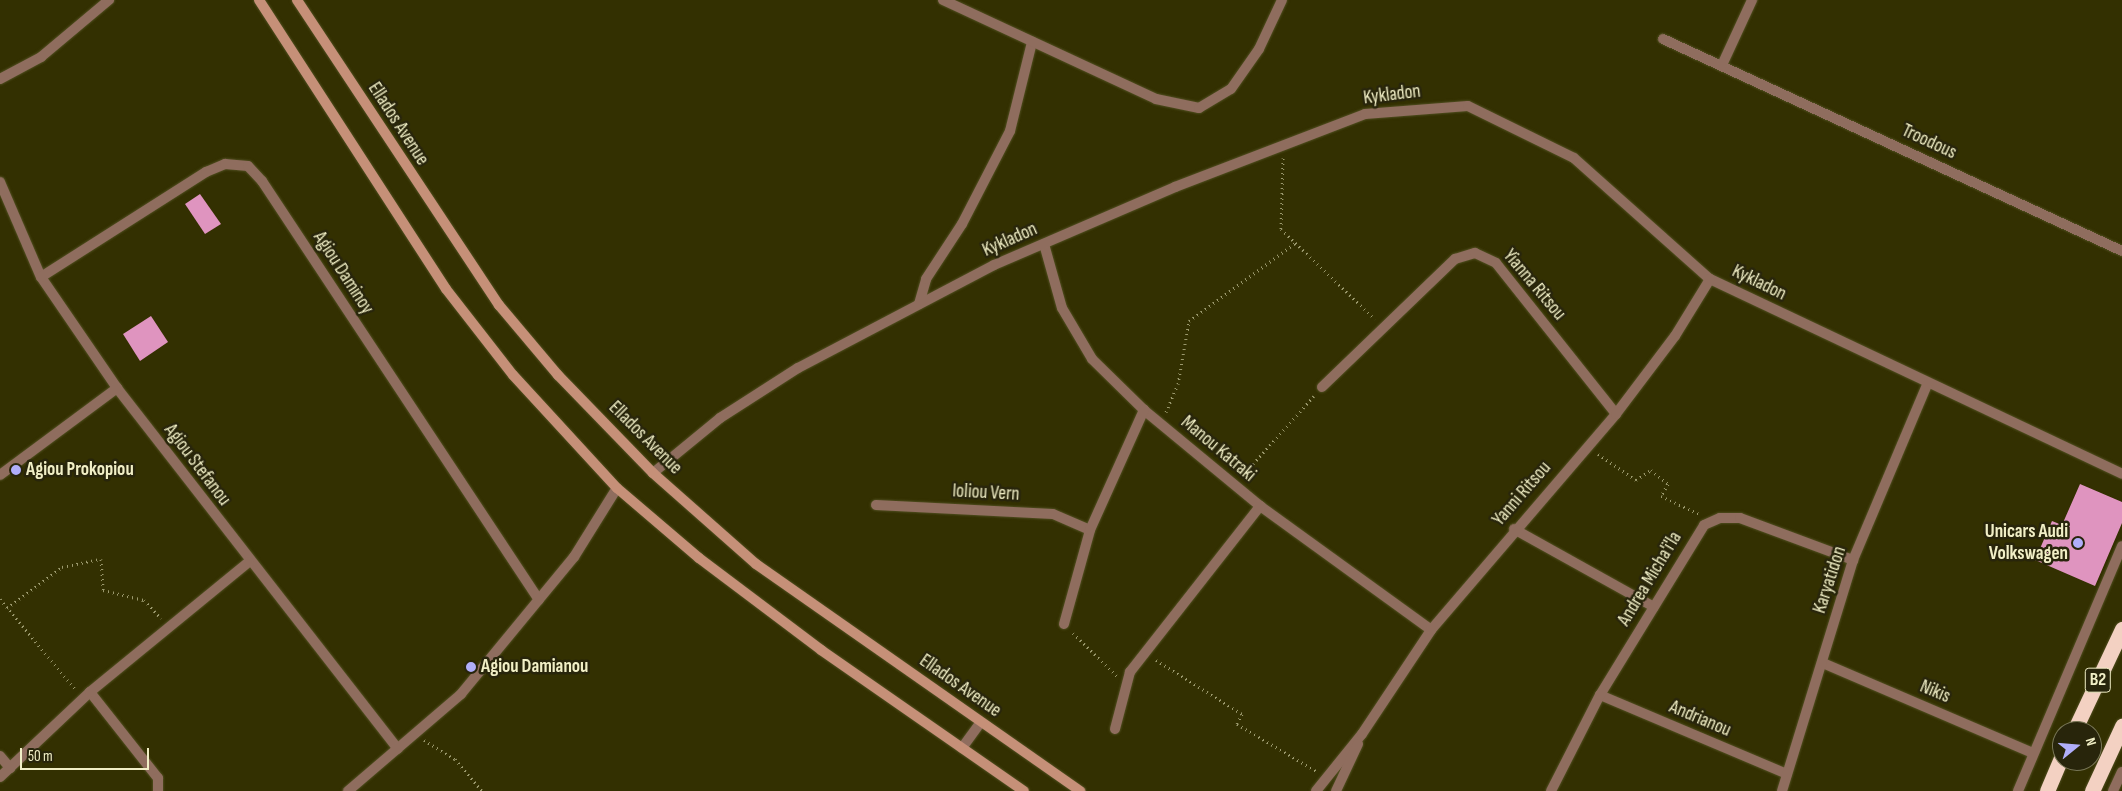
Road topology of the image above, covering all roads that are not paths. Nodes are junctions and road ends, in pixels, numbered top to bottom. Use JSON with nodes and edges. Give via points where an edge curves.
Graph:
{"nodes":[{"id":1,"x":109,"y":0,"type":"edge"},
{"id":2,"x":259,"y":0,"type":"edge"},
{"id":3,"x":298,"y":0,"type":"edge"},
{"id":4,"x":943,"y":0,"type":"edge"},
{"id":5,"x":1282,"y":0,"type":"edge"},
{"id":6,"x":1752,"y":0,"type":"edge"},
{"id":7,"x":1663,"y":39,"type":"dead end"},
{"id":8,"x":1032,"y":42,"type":"junction"},
{"id":9,"x":1722,"y":66,"type":"junction"},
{"id":10,"x":0,"y":79,"type":"edge"},
{"id":11,"x":0,"y":182,"type":"edge"},
{"id":12,"x":1044,"y":244,"type":"junction"},
{"id":13,"x":2122,"y":251,"type":"edge"},
{"id":14,"x":41,"y":277,"type":"junction"},
{"id":15,"x":1710,"y":279,"type":"junction"},
{"id":16,"x":919,"y":304,"type":"junction"},
{"id":17,"x":1927,"y":385,"type":"junction"},
{"id":18,"x":1322,"y":387,"type":"road end"},
{"id":19,"x":117,"y":388,"type":"junction"},
{"id":20,"x":1144,"y":410,"type":"junction"},
{"id":21,"x":1616,"y":414,"type":"junction"},
{"id":22,"x":653,"y":473,"type":"junction"},
{"id":23,"x":2122,"y":474,"type":"edge"},
{"id":24,"x":0,"y":475,"type":"edge"},
{"id":25,"x":617,"y":488,"type":"junction"},
{"id":26,"x":876,"y":505,"type":"dead end"},
{"id":27,"x":1260,"y":506,"type":"junction"},
{"id":28,"x":1514,"y":529,"type":"junction"},
{"id":29,"x":1090,"y":530,"type":"junction"},
{"id":30,"x":2122,"y":546,"type":"edge"},
{"id":31,"x":1853,"y":560,"type":"junction"},
{"id":32,"x":249,"y":562,"type":"junction"},
{"id":33,"x":539,"y":600,"type":"junction"},
{"id":34,"x":1654,"y":607,"type":"junction"},
{"id":35,"x":1064,"y":624,"type":"road end"},
{"id":36,"x":2122,"y":629,"type":"edge"},
{"id":37,"x":1431,"y":630,"type":"junction"},
{"id":38,"x":1823,"y":663,"type":"junction"},
{"id":39,"x":86,"y":695,"type":"junction"},
{"id":40,"x":1600,"y":695,"type":"junction"},
{"id":41,"x":2079,"y":721,"type":"edge"},
{"id":42,"x":981,"y":722,"type":"junction"},
{"id":43,"x":2122,"y":726,"type":"edge"},
{"id":44,"x":1115,"y":729,"type":"dead end"},
{"id":45,"x":1362,"y":734,"type":"junction"},
{"id":46,"x":962,"y":748,"type":"junction"},
{"id":47,"x":398,"y":749,"type":"junction"},
{"id":48,"x":2034,"y":753,"type":"junction"},
{"id":49,"x":0,"y":756,"type":"edge"},
{"id":50,"x":10,"y":768,"type":"junction"},
{"id":51,"x":2055,"y":771,"type":"edge"},
{"id":52,"x":2122,"y":772,"type":"edge"},
{"id":53,"x":1787,"y":774,"type":"junction"},
{"id":54,"x":0,"y":776,"type":"edge"},
{"id":55,"x":158,"y":791,"type":"edge"},
{"id":56,"x":348,"y":791,"type":"edge"},
{"id":57,"x":1024,"y":791,"type":"edge"},
{"id":58,"x":1080,"y":791,"type":"edge"},
{"id":59,"x":1316,"y":791,"type":"edge"},
{"id":60,"x":1336,"y":791,"type":"edge"},
{"id":61,"x":1551,"y":791,"type":"edge"},
{"id":62,"x":1782,"y":791,"type":"edge"},
{"id":63,"x":2018,"y":791,"type":"edge"},
{"id":64,"x":2046,"y":791,"type":"edge"},
{"id":65,"x":2092,"y":791,"type":"edge"},
{"id":66,"x":2113,"y":791,"type":"edge"}],
"edges":[{"from":1,"to":10,"type":"street","via":[[42,57]]},
{"from":2,"to":25,"type":"main road","via":[[446,290],[513,375]]},
{"from":3,"to":22,"type":"main road","name":"Ellados Avenue","via":[[499,305],[558,375]]},
{"from":4,"to":8,"type":"street"},
{"from":5,"to":8,"type":"street","via":[[1259,49],[1231,89],[1199,108],[1156,100]]},
{"from":6,"to":9,"type":"street"},
{"from":7,"to":9,"type":"street","name":"Troodous"},
{"from":8,"to":16,"type":"street","via":[[1010,131],[962,224],[926,279]]},
{"from":9,"to":13,"type":"street","name":"Troodous"},
{"from":11,"to":14,"type":"street","name":"Agiou Stefanou"},
{"from":12,"to":15,"type":"street","name":"Kykladon","via":[[1365,114],[1468,106],[1574,158]]},
{"from":12,"to":16,"type":"street","name":"Kykladon"},
{"from":12,"to":20,"type":"street","name":"Manou Katraki","via":[[1062,308],[1092,359]]},
{"from":14,"to":19,"type":"street","name":"Agiou Stefanou"},
{"from":14,"to":33,"type":"street","name":"Agiou Daminoy","via":[[206,172],[225,164],[248,166],[262,181]]},
{"from":15,"to":17,"type":"street","name":"Kykladon"},
{"from":15,"to":21,"type":"street","name":"Yanni Ritsou","via":[[1675,336]]},
{"from":16,"to":22,"type":"street","name":"Kykladon","via":[[798,368],[720,418]]},
{"from":17,"to":23,"type":"street","name":"Kykladon"},
{"from":17,"to":31,"type":"street","name":"Karyatidon"},
{"from":18,"to":21,"type":"street","name":"Yianna Ritsou","via":[[1455,259],[1485,256]]},
{"from":19,"to":24,"type":"street"},
{"from":19,"to":32,"type":"street","name":"Agiou Stefanou"},
{"from":20,"to":27,"type":"street","name":"Manou Katraki"},
{"from":20,"to":29,"type":"street"},
{"from":21,"to":28,"type":"street","name":"Yanni Ritsou"},
{"from":22,"to":42,"type":"main road","name":"Ellados Avenue","via":[[756,564]]},
{"from":25,"to":33,"type":"street","via":[[574,557]]},
{"from":25,"to":46,"type":"main road","via":[[699,558]]},
{"from":26,"to":29,"type":"street","name":"Ioliou Vern","via":[[1053,514]]},
{"from":27,"to":37,"type":"street","name":"Manou Katraki"},
{"from":27,"to":44,"type":"street","via":[[1145,653],[1126,685]]},
{"from":28,"to":34,"type":"street"},
{"from":28,"to":37,"type":"street","name":"Yanni Ritsou"},
{"from":29,"to":35,"type":"street"},
{"from":30,"to":48,"type":"street"},
{"from":31,"to":34,"type":"street","name":"Andrea Micha'i'la","via":[[1740,518],[1712,520],[1697,533]]},
{"from":31,"to":38,"type":"street","name":"Karyatidon"},
{"from":32,"to":39,"type":"street"},
{"from":32,"to":47,"type":"street","name":"Agiou Stefanou"},
{"from":33,"to":47,"type":"street","via":[[461,694]]},
{"from":34,"to":40,"type":"street","name":"Andrea Micha'i'la"},
{"from":36,"to":41,"type":"highway","number":"B2"},
{"from":37,"to":45,"type":"street","name":"Yanni Ritsou"},
{"from":38,"to":48,"type":"street","name":"Nikis"},
{"from":38,"to":53,"type":"street","name":"Karyatidon"},
{"from":39,"to":50,"type":"street"},
{"from":39,"to":55,"type":"street","via":[[158,778]]},
{"from":40,"to":53,"type":"street","name":"Andrianou"},
{"from":40,"to":61,"type":"street","name":"Andrea Micha'i'la"},
{"from":42,"to":46,"type":"street"},
{"from":42,"to":58,"type":"main road","name":"Ellados Avenue"},
{"from":43,"to":65,"type":"highway"},
{"from":45,"to":59,"type":"street","name":"Yanni Ritsou"},
{"from":45,"to":60,"type":"street","name":"Yanni Ritsou"},
{"from":46,"to":57,"type":"main road"},
{"from":47,"to":56,"type":"street"},
{"from":48,"to":63,"type":"street"},
{"from":49,"to":50,"type":"street"},
{"from":50,"to":54,"type":"street"},
{"from":51,"to":64,"type":"highway"},
{"from":52,"to":66,"type":"street"},
{"from":53,"to":62,"type":"street","name":"Karyatidon"}]}
